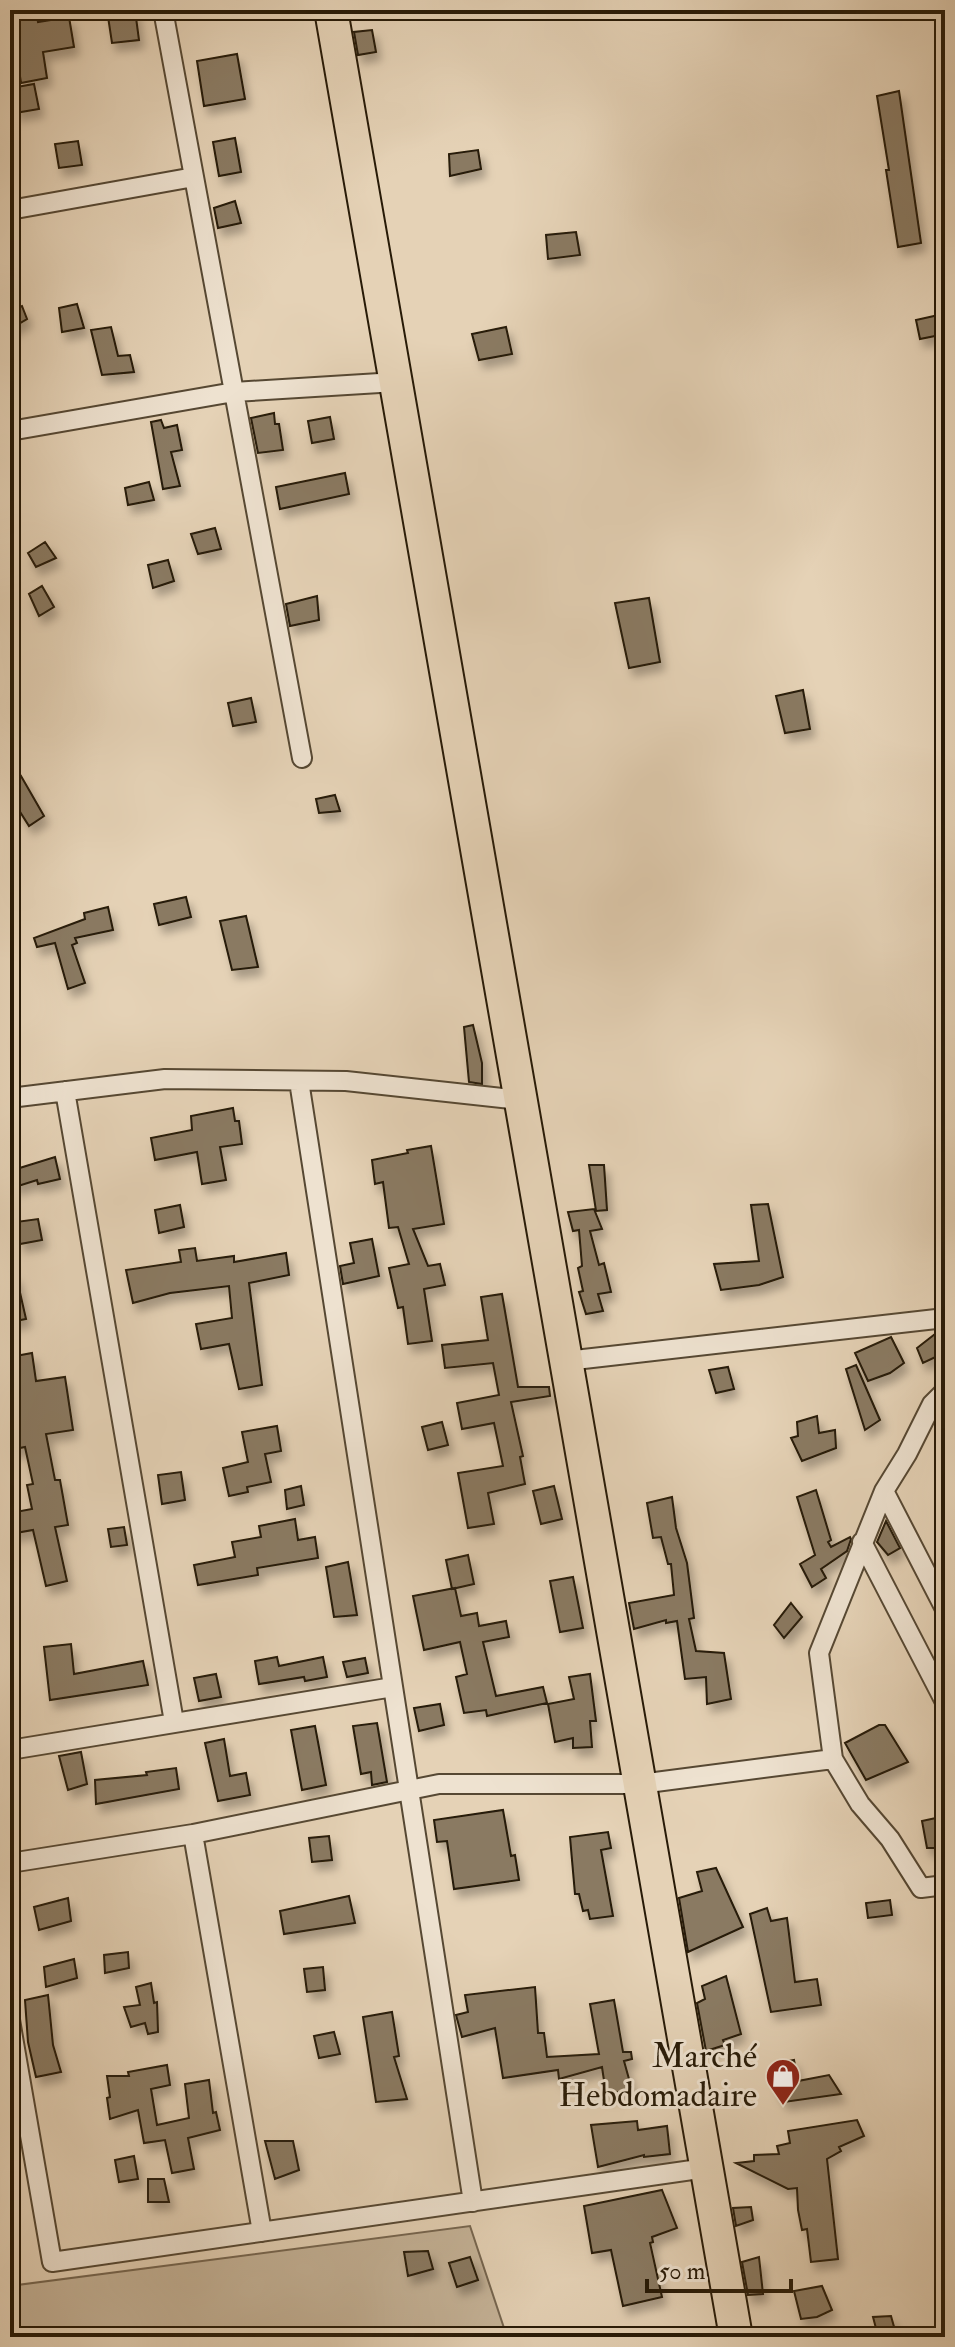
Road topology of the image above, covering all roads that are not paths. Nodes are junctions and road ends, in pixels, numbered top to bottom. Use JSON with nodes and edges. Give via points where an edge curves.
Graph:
{"nodes":[{"id":1,"x":163,"y":10,"type":"edge"},
{"id":2,"x":331,"y":10,"type":"edge"},
{"id":3,"x":194,"y":177,"type":"junction"},
{"id":4,"x":10,"y":210,"type":"edge"},
{"id":5,"x":396,"y":382,"type":"junction"},
{"id":6,"x":234,"y":392,"type":"junction"},
{"id":7,"x":10,"y":431,"type":"edge"},
{"id":8,"x":302,"y":758,"type":"dead end"},
{"id":9,"x":299,"y":1081,"type":"junction"},
{"id":10,"x":65,"y":1091,"type":"junction"},
{"id":11,"x":10,"y":1098,"type":"edge"},
{"id":12,"x":520,"y":1100,"type":"junction"},
{"id":13,"x":945,"y":1318,"type":"edge"},
{"id":14,"x":566,"y":1361,"type":"junction"},
{"id":15,"x":945,"y":1391,"type":"edge"},
{"id":16,"x":884,"y":1491,"type":"junction"},
{"id":17,"x":862,"y":1542,"type":"junction"},
{"id":18,"x":945,"y":1609,"type":"edge"},
{"id":19,"x":393,"y":1687,"type":"junction"},
{"id":20,"x":945,"y":1702,"type":"edge"},
{"id":21,"x":174,"y":1722,"type":"junction"},
{"id":22,"x":10,"y":1750,"type":"edge"},
{"id":23,"x":833,"y":1759,"type":"junction"},
{"id":24,"x":640,"y":1784,"type":"junction"},
{"id":25,"x":409,"y":1791,"type":"junction"},
{"id":26,"x":193,"y":1834,"type":"junction"},
{"id":27,"x":10,"y":1863,"type":"edge"},
{"id":28,"x":945,"y":1885,"type":"edge"},
{"id":29,"x":10,"y":2020,"type":"edge"},
{"id":30,"x":706,"y":2168,"type":"junction"},
{"id":31,"x":473,"y":2202,"type":"junction"},
{"id":32,"x":262,"y":2232,"type":"junction"},
{"id":33,"x":736,"y":2337,"type":"edge"}],
"edges":[{"from":1,"to":3,"type":"street"},
{"from":2,"to":5,"type":"highway"},
{"from":3,"to":4,"type":"street"},
{"from":3,"to":6,"type":"street"},
{"from":5,"to":6,"type":"street"},
{"from":5,"to":12,"type":"highway"},
{"from":6,"to":7,"type":"street"},
{"from":6,"to":8,"type":"street"},
{"from":9,"to":10,"type":"street","via":[[165,1079]]},
{"from":9,"to":12,"type":"street","via":[[346,1081]]},
{"from":9,"to":19,"type":"street"},
{"from":10,"to":11,"type":"street"},
{"from":10,"to":21,"type":"street"},
{"from":12,"to":14,"type":"highway"},
{"from":13,"to":14,"type":"street"},
{"from":14,"to":24,"type":"highway"},
{"from":15,"to":16,"type":"street","via":[[932,1404]]},
{"from":16,"to":17,"type":"street"},
{"from":16,"to":18,"type":"street"},
{"from":17,"to":20,"type":"street"},
{"from":17,"to":23,"type":"street","via":[[819,1653]]},
{"from":19,"to":21,"type":"street"},
{"from":19,"to":25,"type":"street"},
{"from":21,"to":22,"type":"street"},
{"from":23,"to":24,"type":"street"},
{"from":23,"to":28,"type":"street","via":[[921,1888]]},
{"from":24,"to":25,"type":"street","via":[[439,1784]]},
{"from":24,"to":30,"type":"highway"},
{"from":25,"to":26,"type":"street"},
{"from":25,"to":31,"type":"street"},
{"from":26,"to":27,"type":"street"},
{"from":26,"to":32,"type":"street"},
{"from":29,"to":32,"type":"street","via":[[52,2262]]},
{"from":30,"to":31,"type":"street"},
{"from":30,"to":33,"type":"highway"},
{"from":31,"to":32,"type":"street"}]}
